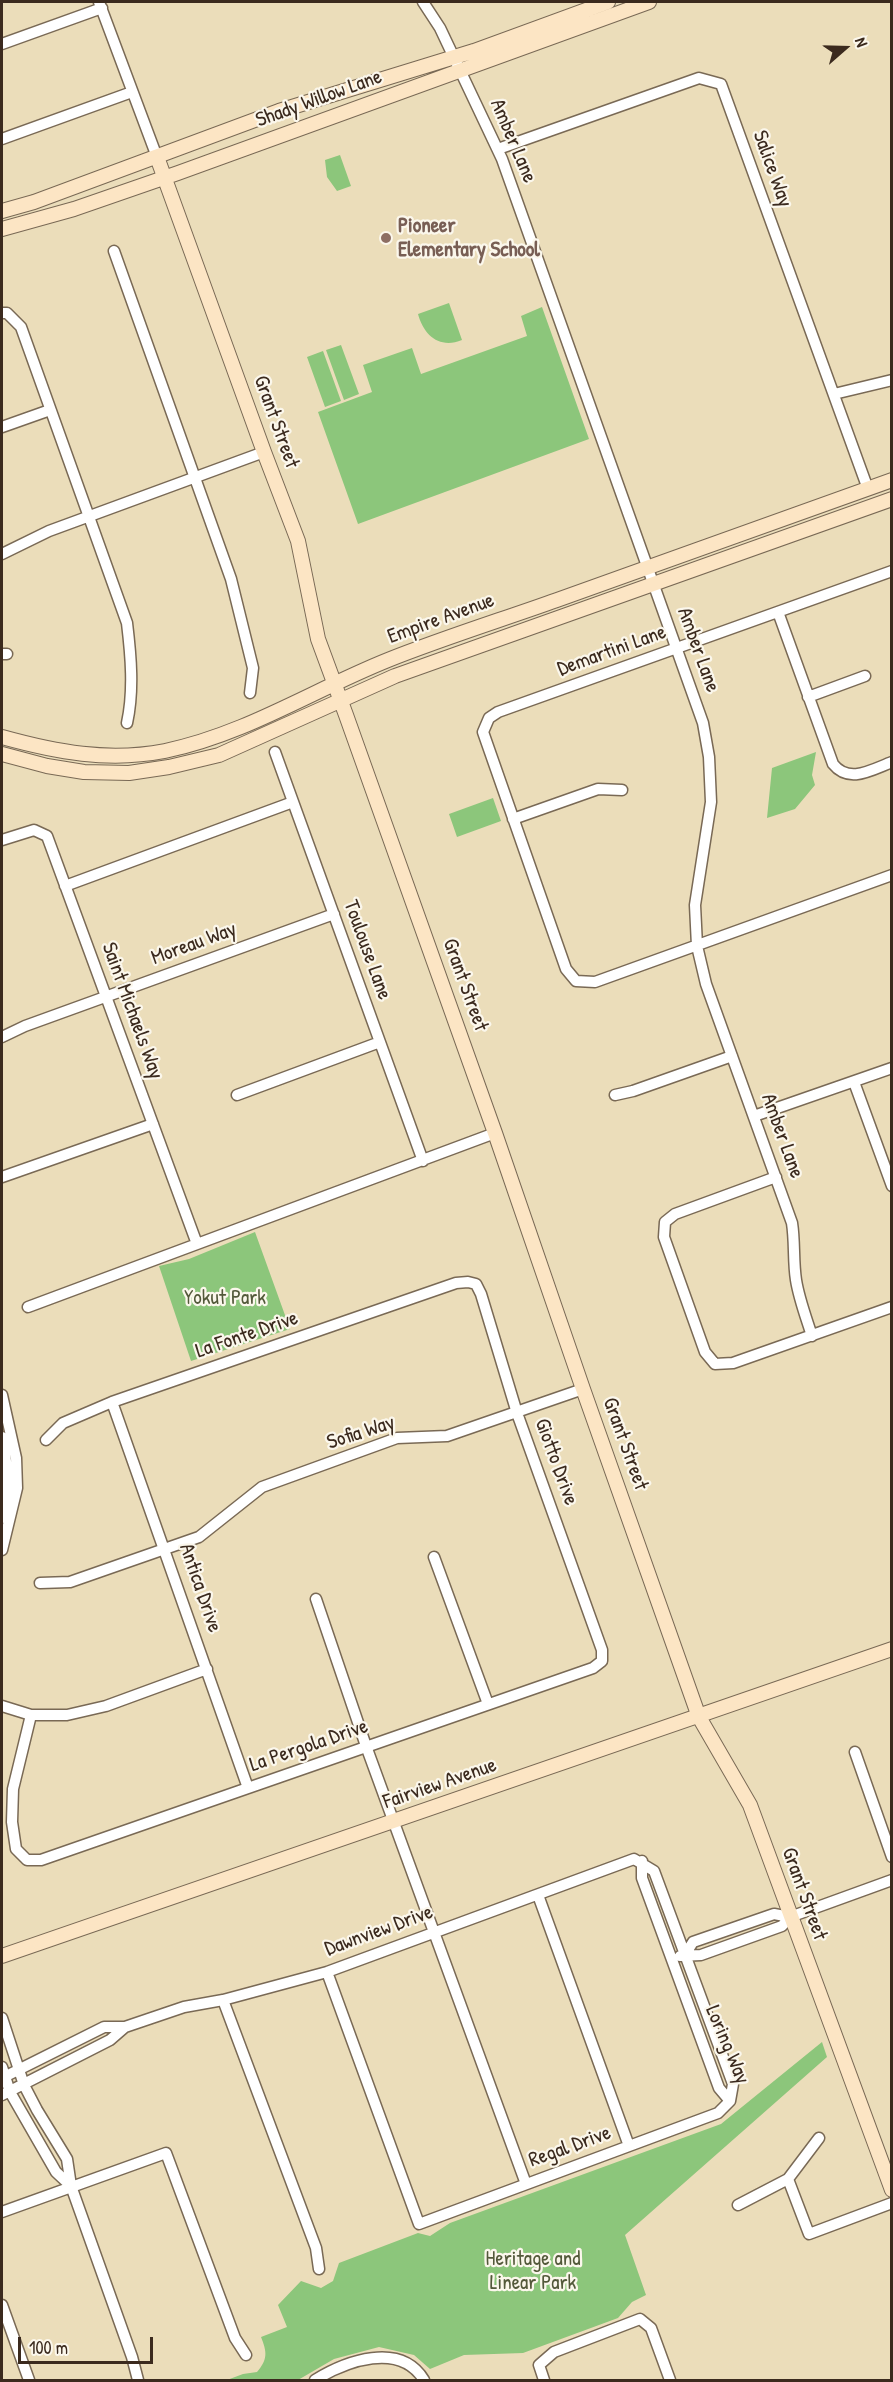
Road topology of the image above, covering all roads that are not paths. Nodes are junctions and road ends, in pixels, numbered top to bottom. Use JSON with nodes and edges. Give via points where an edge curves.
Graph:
{"nodes":[{"id":1,"x":423,"y":2,"type":"edge"},
{"id":2,"x":608,"y":2,"type":"edge"},
{"id":3,"x":649,"y":2,"type":"edge"},
{"id":4,"x":100,"y":5,"type":"edge"},
{"id":5,"x":2,"y":44,"type":"edge"},
{"id":6,"x":454,"y":57,"type":"junction"},
{"id":7,"x":461,"y":70,"type":"junction"},
{"id":8,"x":132,"y":92,"type":"junction"},
{"id":9,"x":2,"y":139,"type":"edge"},
{"id":10,"x":498,"y":149,"type":"junction"},
{"id":11,"x":157,"y":157,"type":"junction"},
{"id":12,"x":165,"y":177,"type":"junction"},
{"id":13,"x":2,"y":211,"type":"edge"},
{"id":14,"x":2,"y":229,"type":"edge"},
{"id":15,"x":114,"y":250,"type":"dead end"},
{"id":16,"x":4,"y":313,"type":"edge"},
{"id":17,"x":891,"y":380,"type":"edge"},
{"id":18,"x":834,"y":394,"type":"junction"},
{"id":19,"x":50,"y":410,"type":"junction"},
{"id":20,"x":2,"y":427,"type":"edge"},
{"id":21,"x":264,"y":452,"type":"junction"},
{"id":22,"x":195,"y":476,"type":"junction"},
{"id":23,"x":891,"y":480,"type":"edge"},
{"id":24,"x":868,"y":489,"type":"junction"},
{"id":25,"x":891,"y":499,"type":"edge"},
{"id":26,"x":88,"y":517,"type":"junction"},
{"id":27,"x":2,"y":554,"type":"edge"},
{"id":28,"x":648,"y":568,"type":"junction"},
{"id":29,"x":891,"y":572,"type":"edge"},
{"id":30,"x":654,"y":584,"type":"junction"},
{"id":31,"x":778,"y":612,"type":"junction"},
{"id":32,"x":677,"y":648,"type":"junction"},
{"id":33,"x":865,"y":676,"type":"dead end"},
{"id":34,"x":335,"y":686,"type":"junction"},
{"id":35,"x":250,"y":693,"type":"dead end"},
{"id":36,"x":808,"y":697,"type":"junction"},
{"id":37,"x":341,"y":702,"type":"junction"},
{"id":38,"x":127,"y":723,"type":"dead end"},
{"id":39,"x":2,"y":737,"type":"edge"},
{"id":40,"x":275,"y":752,"type":"dead end"},
{"id":41,"x":2,"y":754,"type":"edge"},
{"id":42,"x":891,"y":762,"type":"edge"},
{"id":43,"x":622,"y":790,"type":"dead end"},
{"id":44,"x":293,"y":802,"type":"junction"},
{"id":45,"x":513,"y":819,"type":"junction"},
{"id":46,"x":2,"y":840,"type":"edge"},
{"id":47,"x":891,"y":875,"type":"edge"},
{"id":48,"x":65,"y":886,"type":"junction"},
{"id":49,"x":334,"y":914,"type":"junction"},
{"id":50,"x":697,"y":946,"type":"junction"},
{"id":51,"x":106,"y":997,"type":"junction"},
{"id":52,"x":2,"y":1037,"type":"edge"},
{"id":53,"x":380,"y":1042,"type":"junction"},
{"id":54,"x":732,"y":1056,"type":"junction"},
{"id":55,"x":891,"y":1068,"type":"edge"},
{"id":56,"x":854,"y":1082,"type":"junction"},
{"id":57,"x":237,"y":1095,"type":"dead end"},
{"id":58,"x":615,"y":1095,"type":"dead end"},
{"id":59,"x":754,"y":1116,"type":"junction"},
{"id":60,"x":153,"y":1124,"type":"junction"},
{"id":61,"x":495,"y":1133,"type":"junction"},
{"id":62,"x":423,"y":1161,"type":"junction"},
{"id":63,"x":2,"y":1177,"type":"edge"},
{"id":64,"x":776,"y":1177,"type":"junction"},
{"id":65,"x":891,"y":1186,"type":"edge"},
{"id":66,"x":196,"y":1244,"type":"junction"},
{"id":67,"x":468,"y":1282,"type":"joint"},
{"id":68,"x":28,"y":1306,"type":"dead end"},
{"id":69,"x":891,"y":1306,"type":"edge"},
{"id":70,"x":812,"y":1336,"type":"junction"},
{"id":71,"x":583,"y":1389,"type":"junction"},
{"id":72,"x":2,"y":1395,"type":"edge"},
{"id":73,"x":112,"y":1402,"type":"junction"},
{"id":74,"x":517,"y":1413,"type":"junction"},
{"id":75,"x":2,"y":1437,"type":"edge"},
{"id":76,"x":46,"y":1440,"type":"dead end"},
{"id":77,"x":2,"y":1518,"type":"edge"},
{"id":78,"x":166,"y":1550,"type":"junction"},
{"id":79,"x":2,"y":1551,"type":"edge"},
{"id":80,"x":434,"y":1557,"type":"dead end"},
{"id":81,"x":40,"y":1583,"type":"dead end"},
{"id":82,"x":316,"y":1599,"type":"dead end"},
{"id":83,"x":891,"y":1649,"type":"edge"},
{"id":84,"x":602,"y":1661,"type":"joint"},
{"id":85,"x":207,"y":1669,"type":"junction"},
{"id":86,"x":488,"y":1704,"type":"junction"},
{"id":87,"x":2,"y":1706,"type":"edge"},
{"id":88,"x":31,"y":1714,"type":"junction"},
{"id":89,"x":699,"y":1717,"type":"junction"},
{"id":90,"x":366,"y":1746,"type":"junction"},
{"id":91,"x":855,"y":1752,"type":"dead end"},
{"id":92,"x":248,"y":1788,"type":"junction"},
{"id":93,"x":394,"y":1822,"type":"junction"},
{"id":94,"x":891,"y":1857,"type":"edge"},
{"id":95,"x":642,"y":1862,"type":"junction"},
{"id":96,"x":891,"y":1880,"type":"edge"},
{"id":97,"x":538,"y":1895,"type":"junction"},
{"id":98,"x":790,"y":1917,"type":"junction"},
{"id":99,"x":433,"y":1932,"type":"junction"},
{"id":100,"x":685,"y":1955,"type":"junction"},
{"id":101,"x":2,"y":1956,"type":"edge"},
{"id":102,"x":671,"y":1959,"type":"junction"},
{"id":103,"x":327,"y":1972,"type":"junction"},
{"id":104,"x":223,"y":2000,"type":"junction"},
{"id":105,"x":2,"y":2018,"type":"edge"},
{"id":106,"x":125,"y":2027,"type":"junction"},
{"id":107,"x":19,"y":2069,"type":"junction"},
{"id":108,"x":2,"y":2074,"type":"edge"},
{"id":109,"x":24,"y":2085,"type":"junction"},
{"id":110,"x":6,"y":2093,"type":"edge"},
{"id":111,"x":730,"y":2101,"type":"junction"},
{"id":112,"x":819,"y":2138,"type":"dead end"},
{"id":113,"x":629,"y":2146,"type":"junction"},
{"id":114,"x":788,"y":2179,"type":"junction"},
{"id":115,"x":525,"y":2184,"type":"junction"},
{"id":116,"x":71,"y":2186,"type":"junction"},
{"id":117,"x":891,"y":2190,"type":"edge"},
{"id":118,"x":891,"y":2203,"type":"edge"},
{"id":119,"x":738,"y":2205,"type":"dead end"},
{"id":120,"x":2,"y":2212,"type":"edge"},
{"id":121,"x":319,"y":2269,"type":"dead end"},
{"id":122,"x":2,"y":2305,"type":"edge"},
{"id":123,"x":246,"y":2355,"type":"dead end"},
{"id":124,"x":29,"y":2380,"type":"edge"},
{"id":125,"x":138,"y":2380,"type":"edge"},
{"id":126,"x":318,"y":2380,"type":"edge"},
{"id":127,"x":424,"y":2380,"type":"edge"},
{"id":128,"x":544,"y":2380,"type":"edge"},
{"id":129,"x":670,"y":2380,"type":"edge"}],
"edges":[{"from":1,"to":6,"type":"street","name":"Amber Lane"},
{"from":2,"to":6,"type":"street","name":"Shady Willow Lane"},
{"from":3,"to":7,"type":"street","name":"Shady Willow Lane"},
{"from":4,"to":5,"type":"street"},
{"from":4,"to":8,"type":"street"},
{"from":6,"to":7,"type":"street","name":"Amber Lane"},
{"from":6,"to":11,"type":"street","name":"Shady Willow Lane","via":[[307,101]]},
{"from":7,"to":10,"type":"street","name":"Amber Lane"},
{"from":7,"to":12,"type":"street","name":"Shady Willow Lane"},
{"from":8,"to":9,"type":"street"},
{"from":8,"to":11,"type":"street"},
{"from":10,"to":18,"type":"street","name":"Salice Way","via":[[699,78],[721,84]]},
{"from":10,"to":28,"type":"street","name":"Amber Lane"},
{"from":11,"to":12,"type":"street","name":"Grant Street"},
{"from":11,"to":13,"type":"street","name":"Shady Willow Lane"},
{"from":12,"to":14,"type":"street","name":"Shady Willow Lane"},
{"from":12,"to":21,"type":"street","name":"Grant Street"},
{"from":15,"to":22,"type":"street"},
{"from":16,"to":19,"type":"street","via":[[21,327]]},
{"from":17,"to":18,"type":"street"},
{"from":18,"to":24,"type":"street","name":"Salice Way"},
{"from":19,"to":20,"type":"street"},
{"from":19,"to":26,"type":"street"},
{"from":21,"to":22,"type":"street"},
{"from":21,"to":34,"type":"street","name":"Grant Street","via":[[298,541],[318,639]]},
{"from":22,"to":26,"type":"street"},
{"from":22,"to":35,"type":"street","via":[[231,579],[253,668]]},
{"from":23,"to":24,"type":"street","name":"Empire Avenue"},
{"from":24,"to":28,"type":"street","name":"Empire Avenue"},
{"from":25,"to":30,"type":"street","name":"Empire Avenue"},
{"from":26,"to":27,"type":"street"},
{"from":26,"to":38,"type":"street","via":[[127,623],[131,657]]},
{"from":28,"to":30,"type":"street","name":"Amber Lane"},
{"from":28,"to":34,"type":"street","name":"Empire Avenue","via":[[387,661]]},
{"from":29,"to":31,"type":"street","name":"Demartini Lane"},
{"from":30,"to":32,"type":"street","name":"Amber Lane"},
{"from":30,"to":37,"type":"street","name":"Empire Avenue","via":[[395,676]]},
{"from":31,"to":32,"type":"street","name":"Demartini Lane"},
{"from":31,"to":36,"type":"street"},
{"from":32,"to":45,"type":"street","name":"Demartini Lane","via":[[489,718],[483,732],[485,741]]},
{"from":32,"to":50,"type":"street","name":"Amber Lane","via":[[703,723],[709,757],[711,802],[694,905]]},
{"from":33,"to":36,"type":"street"},
{"from":34,"to":37,"type":"street","name":"Grant Street"},
{"from":34,"to":39,"type":"street","name":"Empire Avenue","via":[[212,739],[164,751],[126,756],[84,755]]},
{"from":36,"to":42,"type":"street","via":[[839,772],[855,775]]},
{"from":37,"to":41,"type":"street","name":"Empire Avenue","via":[[219,754],[169,767],[129,773],[84,772]]},
{"from":37,"to":61,"type":"street","name":"Grant Street"},
{"from":40,"to":44,"type":"street","name":"Toulouse Lane"},
{"from":43,"to":45,"type":"street","via":[[598,789]]},
{"from":44,"to":48,"type":"street"},
{"from":44,"to":49,"type":"street","name":"Toulouse Lane"},
{"from":45,"to":50,"type":"street","via":[[566,969],[576,981],[595,982]]},
{"from":46,"to":48,"type":"street","name":"Saint Michaels Way","via":[[34,830],[47,836]]},
{"from":47,"to":50,"type":"street"},
{"from":48,"to":51,"type":"street","name":"Saint Michaels Way"},
{"from":49,"to":51,"type":"street","name":"Moreau Way"},
{"from":49,"to":53,"type":"street","name":"Toulouse Lane"},
{"from":50,"to":54,"type":"street","name":"Amber Lane","via":[[702,972]]},
{"from":51,"to":52,"type":"street","name":"Moreau Way"},
{"from":51,"to":60,"type":"street","name":"Saint Michaels Way"},
{"from":53,"to":57,"type":"street"},
{"from":53,"to":62,"type":"street","name":"Toulouse Lane"},
{"from":54,"to":58,"type":"street"},
{"from":54,"to":59,"type":"street","name":"Amber Lane"},
{"from":55,"to":56,"type":"street"},
{"from":56,"to":59,"type":"street"},
{"from":56,"to":65,"type":"street"},
{"from":59,"to":64,"type":"street","name":"Amber Lane"},
{"from":60,"to":63,"type":"street"},
{"from":60,"to":66,"type":"street","name":"Saint Michaels Way"},
{"from":61,"to":62,"type":"street"},
{"from":61,"to":71,"type":"street","name":"Grant Street"},
{"from":62,"to":66,"type":"street"},
{"from":64,"to":70,"type":"street","name":"Amber Lane","via":[[792,1223],[795,1277]]},
{"from":64,"to":70,"type":"street","via":[[675,1214],[665,1222],[664,1238],[705,1352],[715,1364],[733,1364]]},
{"from":66,"to":68,"type":"street"},
{"from":67,"to":73,"type":"street","name":"La Fonte Drive","via":[[456,1282]]},
{"from":67,"to":74,"type":"street","name":"Giotto Drive","via":[[476,1284],[482,1294]]},
{"from":69,"to":70,"type":"street"},
{"from":71,"to":74,"type":"street","name":"Sofia Way"},
{"from":71,"to":89,"type":"street","name":"Grant Street"},
{"from":72,"to":79,"type":"street","via":[[16,1458],[18,1488]]},
{"from":73,"to":76,"type":"street","name":"La Fonte Drive","via":[[63,1423]]},
{"from":73,"to":78,"type":"street","name":"Antica Drive"},
{"from":74,"to":78,"type":"street","name":"Sofia Way","via":[[447,1436],[397,1438],[262,1487],[199,1537]]},
{"from":74,"to":84,"type":"street","name":"Giotto Drive","via":[[602,1650]]},
{"from":75,"to":77,"type":"street","via":[[8,1466]]},
{"from":78,"to":81,"type":"street","name":"Sofia Way","via":[[70,1582]]},
{"from":78,"to":85,"type":"street","name":"Antica Drive"},
{"from":80,"to":86,"type":"street"},
{"from":82,"to":90,"type":"street"},
{"from":83,"to":89,"type":"street","name":"Fairview Avenue"},
{"from":84,"to":86,"type":"street","name":"La Pergola Drive","via":[[593,1668]]},
{"from":85,"to":88,"type":"street","via":[[106,1706],[67,1715]]},
{"from":85,"to":92,"type":"street","name":"Antica Drive"},
{"from":86,"to":90,"type":"street","name":"La Pergola Drive"},
{"from":87,"to":88,"type":"street"},
{"from":88,"to":92,"type":"street","name":"La Pergola Drive","via":[[13,1789],[12,1822],[16,1849],[27,1860],[41,1860]]},
{"from":89,"to":93,"type":"street","name":"Fairview Avenue"},
{"from":89,"to":98,"type":"street","name":"Grant Street","via":[[750,1805]]},
{"from":90,"to":92,"type":"street","name":"La Pergola Drive"},
{"from":90,"to":93,"type":"street"},
{"from":91,"to":94,"type":"street"},
{"from":93,"to":99,"type":"street"},
{"from":93,"to":101,"type":"street","name":"Fairview Avenue"},
{"from":95,"to":97,"type":"street","name":"Dawnview Drive","via":[[634,1858],[623,1861]]},
{"from":95,"to":100,"type":"street","name":"Loring Way","via":[[654,1871]]},
{"from":95,"to":102,"type":"street","name":"Loring Way","via":[[642,1878]]},
{"from":96,"to":98,"type":"street"},
{"from":97,"to":99,"type":"street","name":"Dawnview Drive"},
{"from":97,"to":113,"type":"street"},
{"from":98,"to":100,"type":"street","via":[[774,1914],[693,1942]]},
{"from":98,"to":117,"type":"street","name":"Grant Street"},
{"from":99,"to":103,"type":"street","name":"Dawnview Drive"},
{"from":99,"to":115,"type":"street"},
{"from":100,"to":102,"type":"street"},
{"from":100,"to":111,"type":"street","name":"Loring Way","via":[[733,2084]]},
{"from":102,"to":111,"type":"street","name":"Loring Way","via":[[720,2088]]},
{"from":103,"to":104,"type":"street","name":"Dawnview Drive"},
{"from":103,"to":115,"type":"street","name":"Regal Drive","via":[[419,2224]]},
{"from":104,"to":106,"type":"street","name":"Dawnview Drive","via":[[184,2007]]},
{"from":104,"to":121,"type":"street","via":[[316,2248]]},
{"from":105,"to":107,"type":"street"},
{"from":106,"to":107,"type":"street","name":"Dawnview Drive","via":[[104,2027]]},
{"from":106,"to":109,"type":"street","name":"Dawnview Drive","via":[[110,2040]]},
{"from":107,"to":108,"type":"street","name":"Dawnview Drive"},
{"from":107,"to":109,"type":"street"},
{"from":108,"to":110,"type":"street"},
{"from":109,"to":110,"type":"street","name":"Dawnview Drive"},
{"from":109,"to":116,"type":"street","via":[[67,2159]]},
{"from":110,"to":116,"type":"street","via":[[56,2172]]},
{"from":111,"to":113,"type":"street","name":"Regal Drive","via":[[717,2113]]},
{"from":112,"to":114,"type":"street"},
{"from":113,"to":115,"type":"street","name":"Regal Drive"},
{"from":114,"to":118,"type":"street","via":[[808,2234]]},
{"from":114,"to":119,"type":"street"},
{"from":116,"to":120,"type":"street"},
{"from":116,"to":123,"type":"street","via":[[166,2153],[235,2338]]},
{"from":116,"to":125,"type":"street"},
{"from":122,"to":124,"type":"street"},
{"from":126,"to":127,"type":"street","via":[[344,2364],[392,2358],[403,2361]]},
{"from":128,"to":129,"type":"street","via":[[539,2365],[554,2352],[640,2319],[651,2328]]}]}
